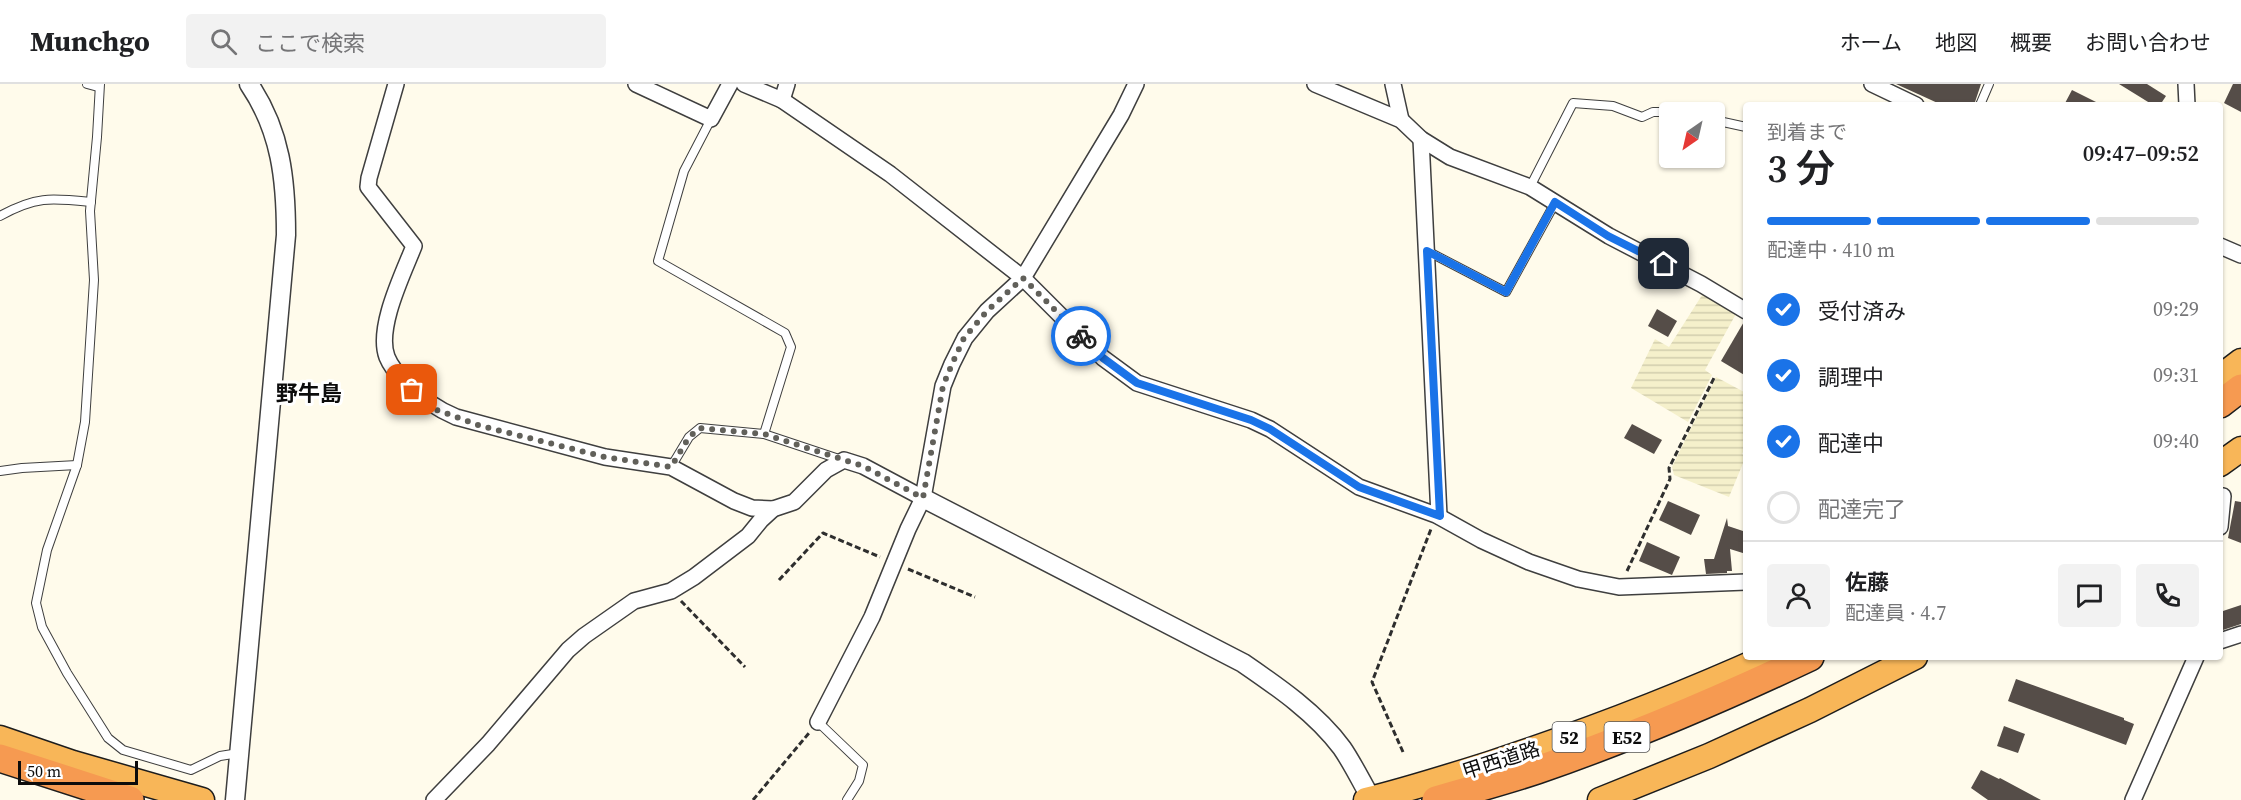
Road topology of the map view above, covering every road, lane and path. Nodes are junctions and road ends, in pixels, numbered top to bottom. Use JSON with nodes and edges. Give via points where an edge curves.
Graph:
{"nodes":[{"id":1,"x":87,"y":84,"type":"edge"},
{"id":2,"x":249,"y":84,"type":"edge"},
{"id":3,"x":396,"y":84,"type":"edge"},
{"id":4,"x":636,"y":84,"type":"edge"},
{"id":5,"x":730,"y":84,"type":"edge"},
{"id":6,"x":744,"y":84,"type":"edge"},
{"id":7,"x":787,"y":84,"type":"edge"},
{"id":8,"x":1136,"y":84,"type":"edge"},
{"id":9,"x":1315,"y":84,"type":"edge"},
{"id":10,"x":1393,"y":84,"type":"edge"},
{"id":11,"x":1872,"y":84,"type":"edge"},
{"id":12,"x":1989,"y":84,"type":"edge"},
{"id":13,"x":2186,"y":84,"type":"edge"},
{"id":14,"x":99,"y":86,"type":"edge"},
{"id":15,"x":782,"y":100,"type":"junction"},
{"id":16,"x":1910,"y":102,"type":"edge"},
{"id":17,"x":1981,"y":102,"type":"edge"},
{"id":18,"x":2187,"y":102,"type":"edge"},
{"id":19,"x":1659,"y":112,"type":"edge"},
{"id":20,"x":711,"y":119,"type":"junction"},
{"id":21,"x":1401,"y":120,"type":"junction"},
{"id":22,"x":1725,"y":122,"type":"edge"},
{"id":23,"x":1743,"y":126,"type":"edge"},
{"id":24,"x":1421,"y":139,"type":"junction"},
{"id":25,"x":1530,"y":187,"type":"junction"},
{"id":26,"x":91,"y":202,"type":"junction"},
{"id":27,"x":1555,"y":202,"type":"junction"},
{"id":28,"x":0,"y":216,"type":"edge"},
{"id":29,"x":2223,"y":247,"type":"edge"},
{"id":30,"x":1427,"y":251,"type":"junction"},
{"id":31,"x":2241,"y":255,"type":"edge"},
{"id":32,"x":1023,"y":278,"type":"junction"},
{"id":33,"x":1743,"y":309,"type":"edge"},
{"id":34,"x":2241,"y":361,"type":"edge"},
{"id":35,"x":2223,"y":375,"type":"edge"},
{"id":36,"x":1714,"y":378,"type":"dead end"},
{"id":37,"x":2241,"y":388,"type":"edge"},
{"id":38,"x":2223,"y":402,"type":"edge"},
{"id":39,"x":764,"y":434,"type":"junction"},
{"id":40,"x":2241,"y":449,"type":"edge"},
{"id":41,"x":844,"y":460,"type":"junction"},
{"id":42,"x":2223,"y":462,"type":"edge"},
{"id":43,"x":77,"y":465,"type":"junction"},
{"id":44,"x":671,"y":467,"type":"junction"},
{"id":45,"x":0,"y":471,"type":"edge"},
{"id":46,"x":923,"y":498,"type":"junction"},
{"id":47,"x":773,"y":509,"type":"junction"},
{"id":48,"x":1438,"y":515,"type":"junction"},
{"id":49,"x":894,"y":563,"type":"junction"},
{"id":50,"x":779,"y":580,"type":"dead end"},
{"id":51,"x":1743,"y":582,"type":"edge"},
{"id":52,"x":1619,"y":587,"type":"junction"},
{"id":53,"x":671,"y":591,"type":"junction"},
{"id":54,"x":975,"y":597,"type":"dead end"},
{"id":55,"x":2241,"y":634,"type":"edge"},
{"id":56,"x":2223,"y":640,"type":"edge"},
{"id":57,"x":1759,"y":660,"type":"edge"},
{"id":58,"x":1804,"y":660,"type":"edge"},
{"id":59,"x":1910,"y":660,"type":"edge"},
{"id":60,"x":2195,"y":660,"type":"edge"},
{"id":61,"x":745,"y":667,"type":"dead end"},
{"id":62,"x":818,"y":722,"type":"junction"},
{"id":63,"x":0,"y":738,"type":"edge"},
{"id":64,"x":239,"y":753,"type":"junction"},
{"id":65,"x":1403,"y":753,"type":"dead end"},
{"id":66,"x":0,"y":758,"type":"edge"},
{"id":67,"x":130,"y":800,"type":"edge"},
{"id":68,"x":201,"y":800,"type":"edge"},
{"id":69,"x":235,"y":800,"type":"edge"},
{"id":70,"x":434,"y":800,"type":"edge"},
{"id":71,"x":753,"y":800,"type":"edge"},
{"id":72,"x":847,"y":800,"type":"edge"},
{"id":73,"x":1370,"y":800,"type":"edge"},
{"id":74,"x":1436,"y":800,"type":"edge"},
{"id":75,"x":1600,"y":800,"type":"edge"},
{"id":76,"x":2133,"y":800,"type":"edge"}],
"edges":[{"from":1,"to":14,"type":"lane"},
{"from":2,"to":64,"type":"street","via":[[270,123],[279,153],[286,190],[286,235]]},
{"from":3,"to":44,"type":"street","via":[[368,187],[414,246],[387,314],[386,356],[396,373],[437,410],[456,417],[605,457]]},
{"from":4,"to":20,"type":"street"},
{"from":5,"to":20,"type":"street"},
{"from":6,"to":15,"type":"street"},
{"from":7,"to":15,"type":"street"},
{"from":8,"to":32,"type":"street"},
{"from":9,"to":21,"type":"street"},
{"from":10,"to":21,"type":"street"},
{"from":11,"to":16,"type":"street"},
{"from":12,"to":17,"type":"lane"},
{"from":13,"to":18,"type":"street"},
{"from":14,"to":26,"type":"lane"},
{"from":15,"to":32,"type":"street","via":[[890,174]]},
{"from":19,"to":25,"type":"lane","via":[[1642,117],[1613,106],[1573,103]]},
{"from":20,"to":39,"type":"lane","via":[[684,171],[658,261],[785,333],[791,347]]},
{"from":21,"to":24,"type":"street"},
{"from":22,"to":23,"type":"lane"},
{"from":24,"to":25,"type":"street","via":[[1450,157]]},
{"from":24,"to":30,"type":"street"},
{"from":25,"to":27,"type":"street"},
{"from":26,"to":28,"type":"lane","via":[[52,198],[20,205]]},
{"from":26,"to":43,"type":"lane","via":[[94,280],[85,422]]},
{"from":27,"to":30,"type":"lane","via":[[1506,292]]},
{"from":27,"to":33,"type":"street","via":[[1608,236]]},
{"from":29,"to":31,"type":"street"},
{"from":30,"to":48,"type":"street"},
{"from":32,"to":46,"type":"street","via":[[964,338],[952,364],[943,386]]},
{"from":32,"to":48,"type":"street","via":[[1103,358],[1137,383],[1251,420],[1359,487]]},
{"from":34,"to":35,"type":"highway"},
{"from":36,"to":52,"type":"path","via":[[1668,468],[1670,479]]},
{"from":37,"to":38,"type":"highway"},
{"from":39,"to":41,"type":"lane"},
{"from":39,"to":44,"type":"lane","via":[[700,428],[689,437]]},
{"from":40,"to":42,"type":"highway"},
{"from":41,"to":46,"type":"street"},
{"from":41,"to":47,"type":"street","via":[[826,470],[794,502]]},
{"from":43,"to":45,"type":"lane"},
{"from":43,"to":64,"type":"lane","via":[[47,550],[36,603],[42,627],[67,673],[108,738],[123,750],[191,770],[220,756]]},
{"from":44,"to":47,"type":"street","via":[[734,501],[752,508]]},
{"from":46,"to":49,"type":"street"},
{"from":46,"to":73,"type":"street","via":[[1243,663],[1312,716],[1341,747]]},
{"from":47,"to":53,"type":"street","via":[[748,536]]},
{"from":48,"to":52,"type":"street","via":[[1529,562],[1578,579]]},
{"from":48,"to":65,"type":"path","via":[[1372,682]]},
{"from":49,"to":50,"type":"path","via":[[823,533]]},
{"from":49,"to":54,"type":"path"},
{"from":49,"to":62,"type":"street","via":[[872,617]]},
{"from":51,"to":52,"type":"street"},
{"from":53,"to":61,"type":"path"},
{"from":53,"to":70,"type":"street","via":[[634,601],[568,651]]},
{"from":55,"to":56,"type":"street"},
{"from":57,"to":73,"type":"highway","name":"甲西道路","number":"52","via":[[1554,743]]},
{"from":58,"to":74,"type":"highway","number":"E52","via":[[1631,736]]},
{"from":59,"to":75,"type":"highway","via":[[1709,756]]},
{"from":60,"to":76,"type":"street"},
{"from":62,"to":71,"type":"path"},
{"from":62,"to":72,"type":"lane","via":[[863,765],[859,781]]},
{"from":63,"to":68,"type":"highway"},
{"from":64,"to":69,"type":"street"},
{"from":66,"to":67,"type":"highway"}]}
